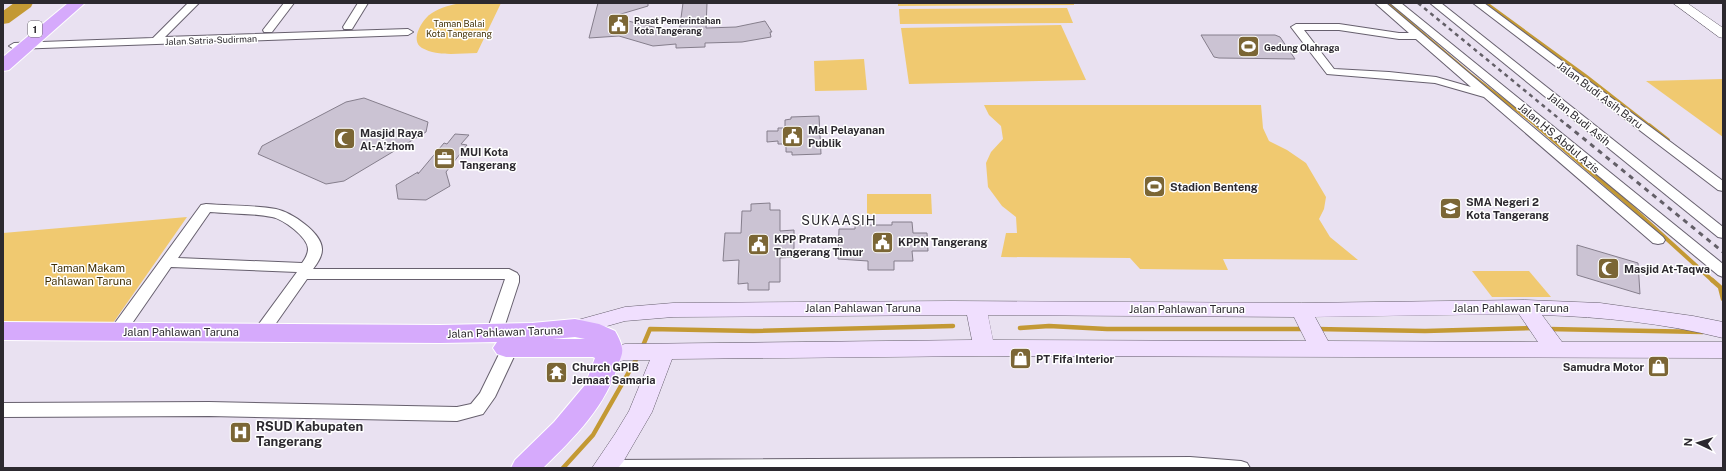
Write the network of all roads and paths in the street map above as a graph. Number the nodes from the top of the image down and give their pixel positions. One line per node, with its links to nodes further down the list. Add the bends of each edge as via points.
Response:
1 (67, 3): 18 (highway, 1)
2 (77, 3): 18 (highway, 1)
3 (194, 3): 14 (street)
4 (289, 3): 13 (street)
5 (363, 3): 11 (street)
6 (1380, 3): 16 (street)
7 (1395, 3): 22 (street, Jalan HS Abdul Azis)
8 (1435, 3): 26 (street, Jalan Budi Asih)
9 (1478, 3): 24 (street, Jalan Budi Asih Baru)
10 (1679, 3): 12 (street)
11 (348, 27): 13 (street, Jalan Satria-Sudirman); 17 (street, Jalan Satria-Sudirman, via 411,28)
12 (1717, 27): 15 (street)
13 (268, 30): 14 (street, Jalan Satria-Sudirman)
14 (163, 34): 17 (street); 18 (street, Jalan Satria-Sudirman)
15 (1723, 34)
16 (1418, 36): 20 (street); 20 (street, via 1400,36 1339,27 1296,27 1331,72 1436,80)
17 (155, 42): 18 (street, Jalan Satria-Sudirman)
18 (20, 45): 19 (highway, 1)
19 (3, 66)
20 (1490, 96): 21 (street)
21 (1508, 111): 22 (street); 23 (street)
22 (1527, 112): 25 (street, Jalan HS Abdul Azis)
23 (1588, 180): 25 (street); 27 (street)
24 (1720, 183)
25 (1623, 192): 30 (street, Jalan HS Abdul Azis)
26 (1723, 234)
27 (1658, 240)
28 (167, 262): 29 (street); 29 (street, via 206,208 275,213 293,221 314,246 314,256); 37 (street)
29 (305, 271): 38 (street); 39 (street, via 509,274 512,276 512,282)
30 (1723, 272)
31 (976, 308): 33 (main road, Jalan Pahlawan Taruna); 34 (main road, Jalan Pahlawan Taruna, via 673,310 625,314); 43 (main road)
32 (1527, 311): 33 (main road, Jalan Pahlawan Taruna); 35 (main road, Jalan Pahlawan Taruna, via 1600,310 1693,323); 42 (main road)
33 (1304, 314): 41 (main road)
34 (575, 328): 39 (highway, Jalan Pahlawan Taruna, via 532,332); 46 (highway, via 606,337 610,349)
35 (1723, 330)
36 (3, 331): 37 (highway, Jalan Pahlawan Taruna)
37 (118, 331): 38 (highway, Jalan Pahlawan Taruna)
38 (261, 332): 39 (highway, Jalan Pahlawan Taruna)
39 (502, 341): 40 (highway, Jalan Pahlawan Taruna); 46 (highway, Jalan Pahlawan Taruna, via 592,348); 47 (street, via 487,397 477,409 456,414 209,409)
40 (3, 344)
41 (1320, 346): 42 (main road); 43 (main road)
42 (1553, 346): 44 (main road)
43 (984, 348): 45 (main road)
44 (1723, 350)
45 (659, 351): 46 (main road); 50 (main road, via 645,404 630,432)
46 (617, 354): 52 (highway, via 581,410)
47 (3, 410)
48 (1066, 466): 49 (street); 51 (street)
49 (1191, 466): 54 (street)
50 (605, 467): 53 (street)
51 (875, 467): 53 (street)
52 (525, 468)
53 (642, 468)
54 (1241, 468)

